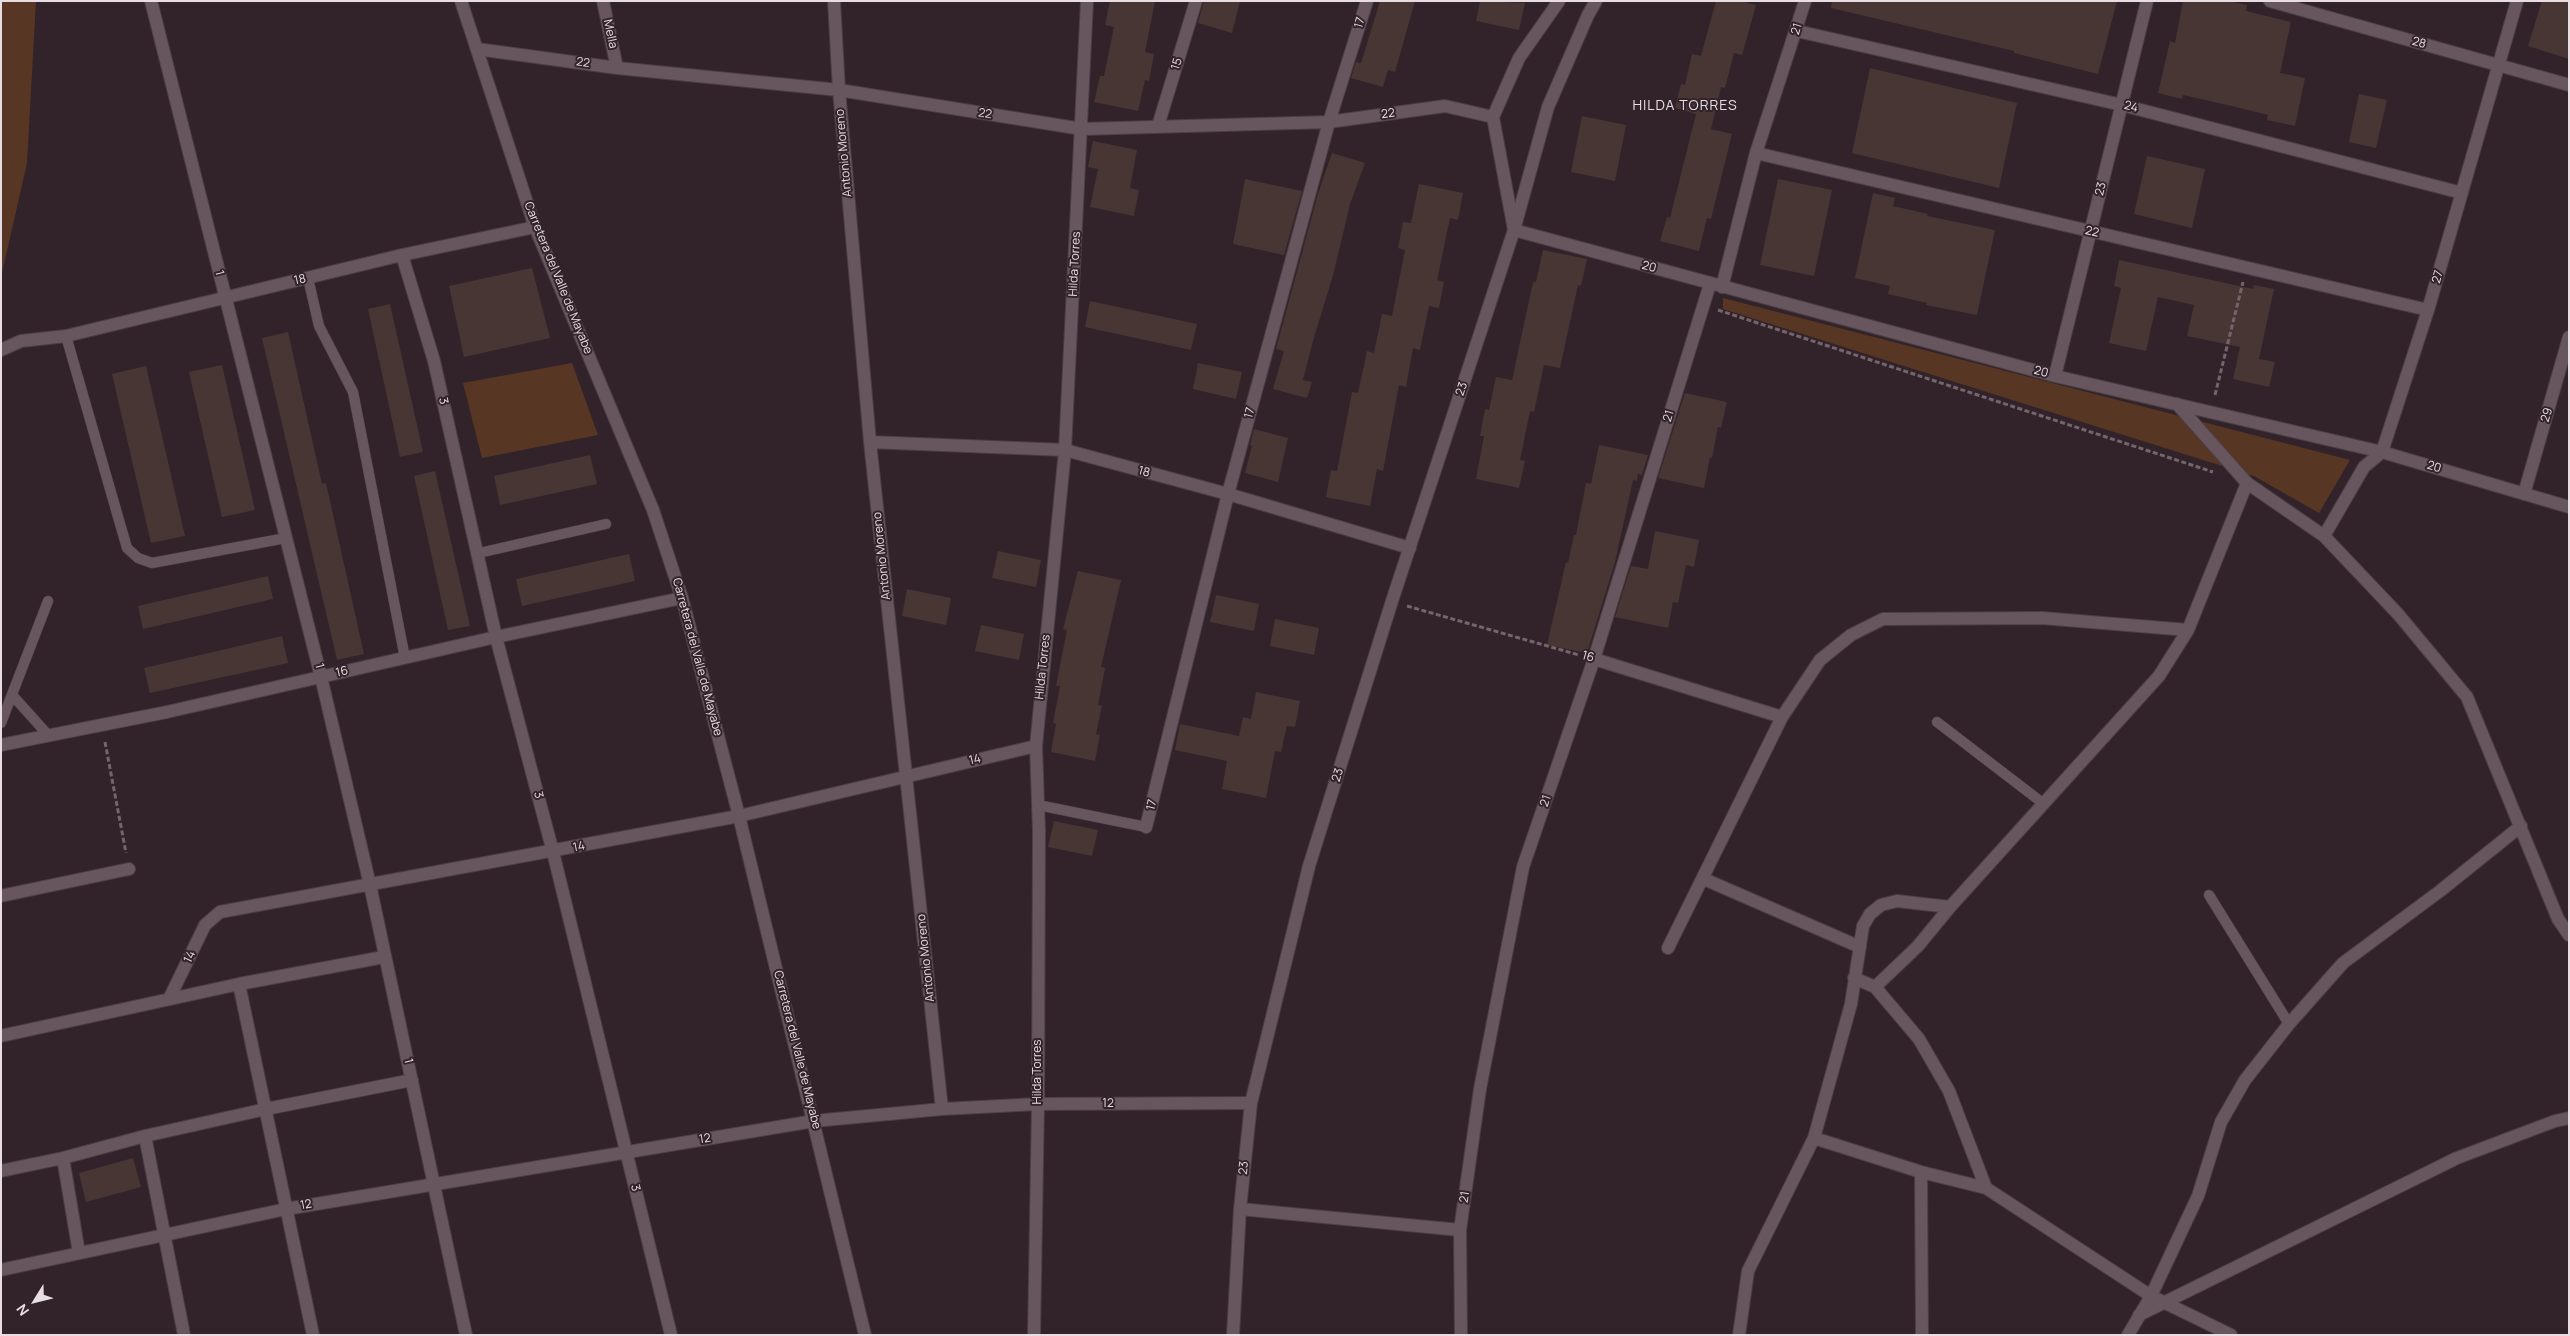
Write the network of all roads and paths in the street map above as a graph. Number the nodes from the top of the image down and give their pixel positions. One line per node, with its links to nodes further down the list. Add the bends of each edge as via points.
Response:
1 (151, 1): 35 (street, 1)
2 (461, 1): 15 (street, Carretera del Valle de Mayabe)
3 (603, 1): 17 (street, Mella)
4 (834, 1): 19 (street, Antonio Moreno)
5 (1087, 1): 24 (street, Hilda Torres)
6 (1196, 1): 23 (street, 15)
7 (1367, 1): 22 (street, 17)
8 (1559, 1): 21 (street, via 1519,58)
9 (1596, 1): 28 (street, 23, via 1548,107)
10 (1805, 1): 14 (street, 21)
11 (2147, 1): 20 (street, 23)
12 (2270, 1): 16 (street, 28)
13 (2517, 1): 16 (street, 27)
14 (1797, 31): 20 (street, 24); 25 (street, 21)
15 (477, 49): 17 (street, 22); 27 (street, Carretera del Valle de Mayabe)
16 (2500, 65): 18 (street, 28); 26 (street, 27)
17 (618, 68): 19 (street, 22)
18 (2569, 85)
19 (839, 90): 24 (street, 22); 44 (street, Antonio Moreno)
20 (2122, 105): 26 (street, 24); 29 (street, 23)
21 (1493, 117): 22 (street, 22, via 1445,106); 28 (street, 23)
22 (1329, 122): 23 (street, 22); 49 (street, 17)
23 (1158, 126): 24 (street, 22)
24 (1082, 129): 45 (street, Hilda Torres)
25 (1756, 153): 29 (street, 22); 34 (street, 21)
26 (2462, 193): 37 (street, 27)
27 (535, 227): 30 (street, 18); 57 (street, Carretera del Valle de Mayabe, via 653,510)
28 (1514, 230): 33 (street, 20); 55 (street, 23)
29 (2091, 232): 31 (street, 22); 41 (street, 23)
30 (402, 255): 32 (street, 18); 56 (street, 3, via 434,361)
31 (2247, 268): 37 (street, 22); 43 (path)
32 (308, 278): 35 (street, 18); 62 (lane, via 319,326 352,392)
33 (1710, 284): 34 (street, 20); 36 (street, 21)
34 (1722, 287): 41 (street, 20)
35 (226, 297): 38 (street, 18); 54 (street, 1)
36 (1703, 305): 47 (path); 63 (street, 21)
37 (2428, 310): 46 (street, 27)
38 (66, 336): 40 (street, 18, via 21,341); 54 (lane, via 127,548 138,558 152,563)
39 (2569, 337): 50 (street, 29)
40 (1, 350)
41 (2055, 376): 42 (street, 20)
42 (2177, 404): 43 (street, 20); 48 (street)
43 (2210, 413): 46 (street, 20)
44 (870, 442): 45 (street, 18); 73 (street, Antonio Moreno)
45 (1065, 450): 49 (street, 18); 72 (street, Hilda Torres)
46 (2382, 452): 50 (street, 20); 53 (street, via 2364,467)
47 (2219, 474)
48 (2247, 484): 53 (street); 60 (street)
49 (1228, 494): 55 (street, 18); 78 (street, 17)
50 (2524, 494): 51 (street, 20)
51 (2569, 506)
52 (606, 524): 56 (lane)
53 (2324, 536): 77 (street, via 2398,614 2467,697)
54 (286, 538): 64 (street, 1)
55 (1410, 548): 59 (street, 23)
56 (479, 553): 61 (street, 3)
57 (682, 598): 61 (street, 16); 76 (street, Carretera del Valle de Mayabe)
58 (48, 601): 65 (lane)
59 (1392, 601): 63 (path, 16); 97 (street, 23, via 1309,866)
60 (2188, 630): 66 (street, via 2042,618 1883,619 1851,636 1820,660); 74 (street, via 2159,676)
61 (496, 637): 62 (street, 16); 79 (street, 3)
62 (405, 658): 64 (street, 16)
63 (1594, 659): 66 (street, 16); 113 (street, 21, via 1523,868 1480,1089)
64 (321, 677): 69 (street, 16); 82 (street, 1)
65 (13, 696): 68 (lane); 70 (lane)
66 (1782, 717): 81 (street)
67 (1937, 722): 74 (lane)
68 (1, 723)
69 (101, 725): 70 (street, 16); 80 (path)
70 (49, 736): 71 (street, 16)
71 (1, 745)
72 (1036, 746): 73 (street, 14); 75 (street, Hilda Torres)
73 (905, 776): 76 (street, 14); 100 (street, Antonio Moreno)
74 (2044, 804): 85 (street)
75 (1038, 806): 78 (lane); 98 (street, Hilda Torres)
76 (739, 816): 79 (street, 14); 102 (street, Carretera del Valle de Mayabe)
77 (2521, 826): 86 (street, via 2558,919); 94 (street, via 2342,963)
78 (1146, 827)
79 (553, 852): 82 (street, 14); 105 (street, 3)
80 (129, 869): 84 (street)
81 (1704, 879): 87 (street); 88 (street)
82 (370, 885): 89 (street, 1); 93 (street, 14, via 220,912 205,925)
83 (2208, 895): 94 (lane)
84 (1, 896)
85 (1950, 907): 87 (street, via 1897,901 1881,905 1863,926); 92 (street, via 1918,946)
86 (2569, 935)
87 (1860, 947): 90 (street)
88 (1668, 948)
89 (384, 957): 91 (street); 96 (street, 1)
90 (1854, 978): 92 (street); 104 (street, via 1851,1004)
91 (239, 984): 93 (street); 99 (street)
92 (1875, 987): 110 (street, via 1919,1039 1949,1091)
93 (169, 999): 95 (street)
94 (2289, 1024): 117 (street, via 2245,1080 2221,1122 2198,1196)
95 (1, 1036)
96 (412, 1080): 99 (street); 109 (street, 1)
97 (1251, 1103): 98 (street, 12); 112 (street, 23)
98 (1038, 1104): 100 (street, 12); 125 (street, Hilda Torres)
99 (266, 1108): 103 (street); 111 (street)
100 (942, 1109): 102 (street, 12)
101 (2569, 1118): 118 (street, via 2457,1158)
102 (814, 1121): 105 (street, 12); 124 (street, Carretera del Valle de Mayabe)
103 (145, 1136): 106 (street); 114 (street)
104 (1814, 1138): 108 (street); 128 (street, via 1748,1271)
105 (626, 1152): 109 (street, 12); 123 (street, 3)
106 (63, 1158): 107 (street); 115 (street)
107 (1, 1171)
108 (1921, 1172): 110 (street); 129 (street)
109 (433, 1183): 111 (street, 12); 122 (street, 1)
110 (1986, 1188): 117 (street)
111 (286, 1209): 114 (street, 12); 121 (street)
112 (1240, 1209): 113 (street); 126 (street, 23)
113 (1460, 1230): 127 (street, 21)
114 (165, 1234): 115 (street, 12); 120 (street)
115 (79, 1253): 116 (street, 12)
116 (1, 1270)
117 (2151, 1296): 118 (street); 119 (street)
118 (2168, 1302): 119 (street); 131 (street)
119 (2140, 1315): 130 (street)
120 (184, 1335)
121 (313, 1335)
122 (466, 1335)
123 (671, 1335)
124 (866, 1335)
125 (1034, 1335)
126 (1233, 1335)
127 (1461, 1335)
128 (1739, 1335)
129 (1922, 1335)
130 (2128, 1335)
131 (2231, 1335)

